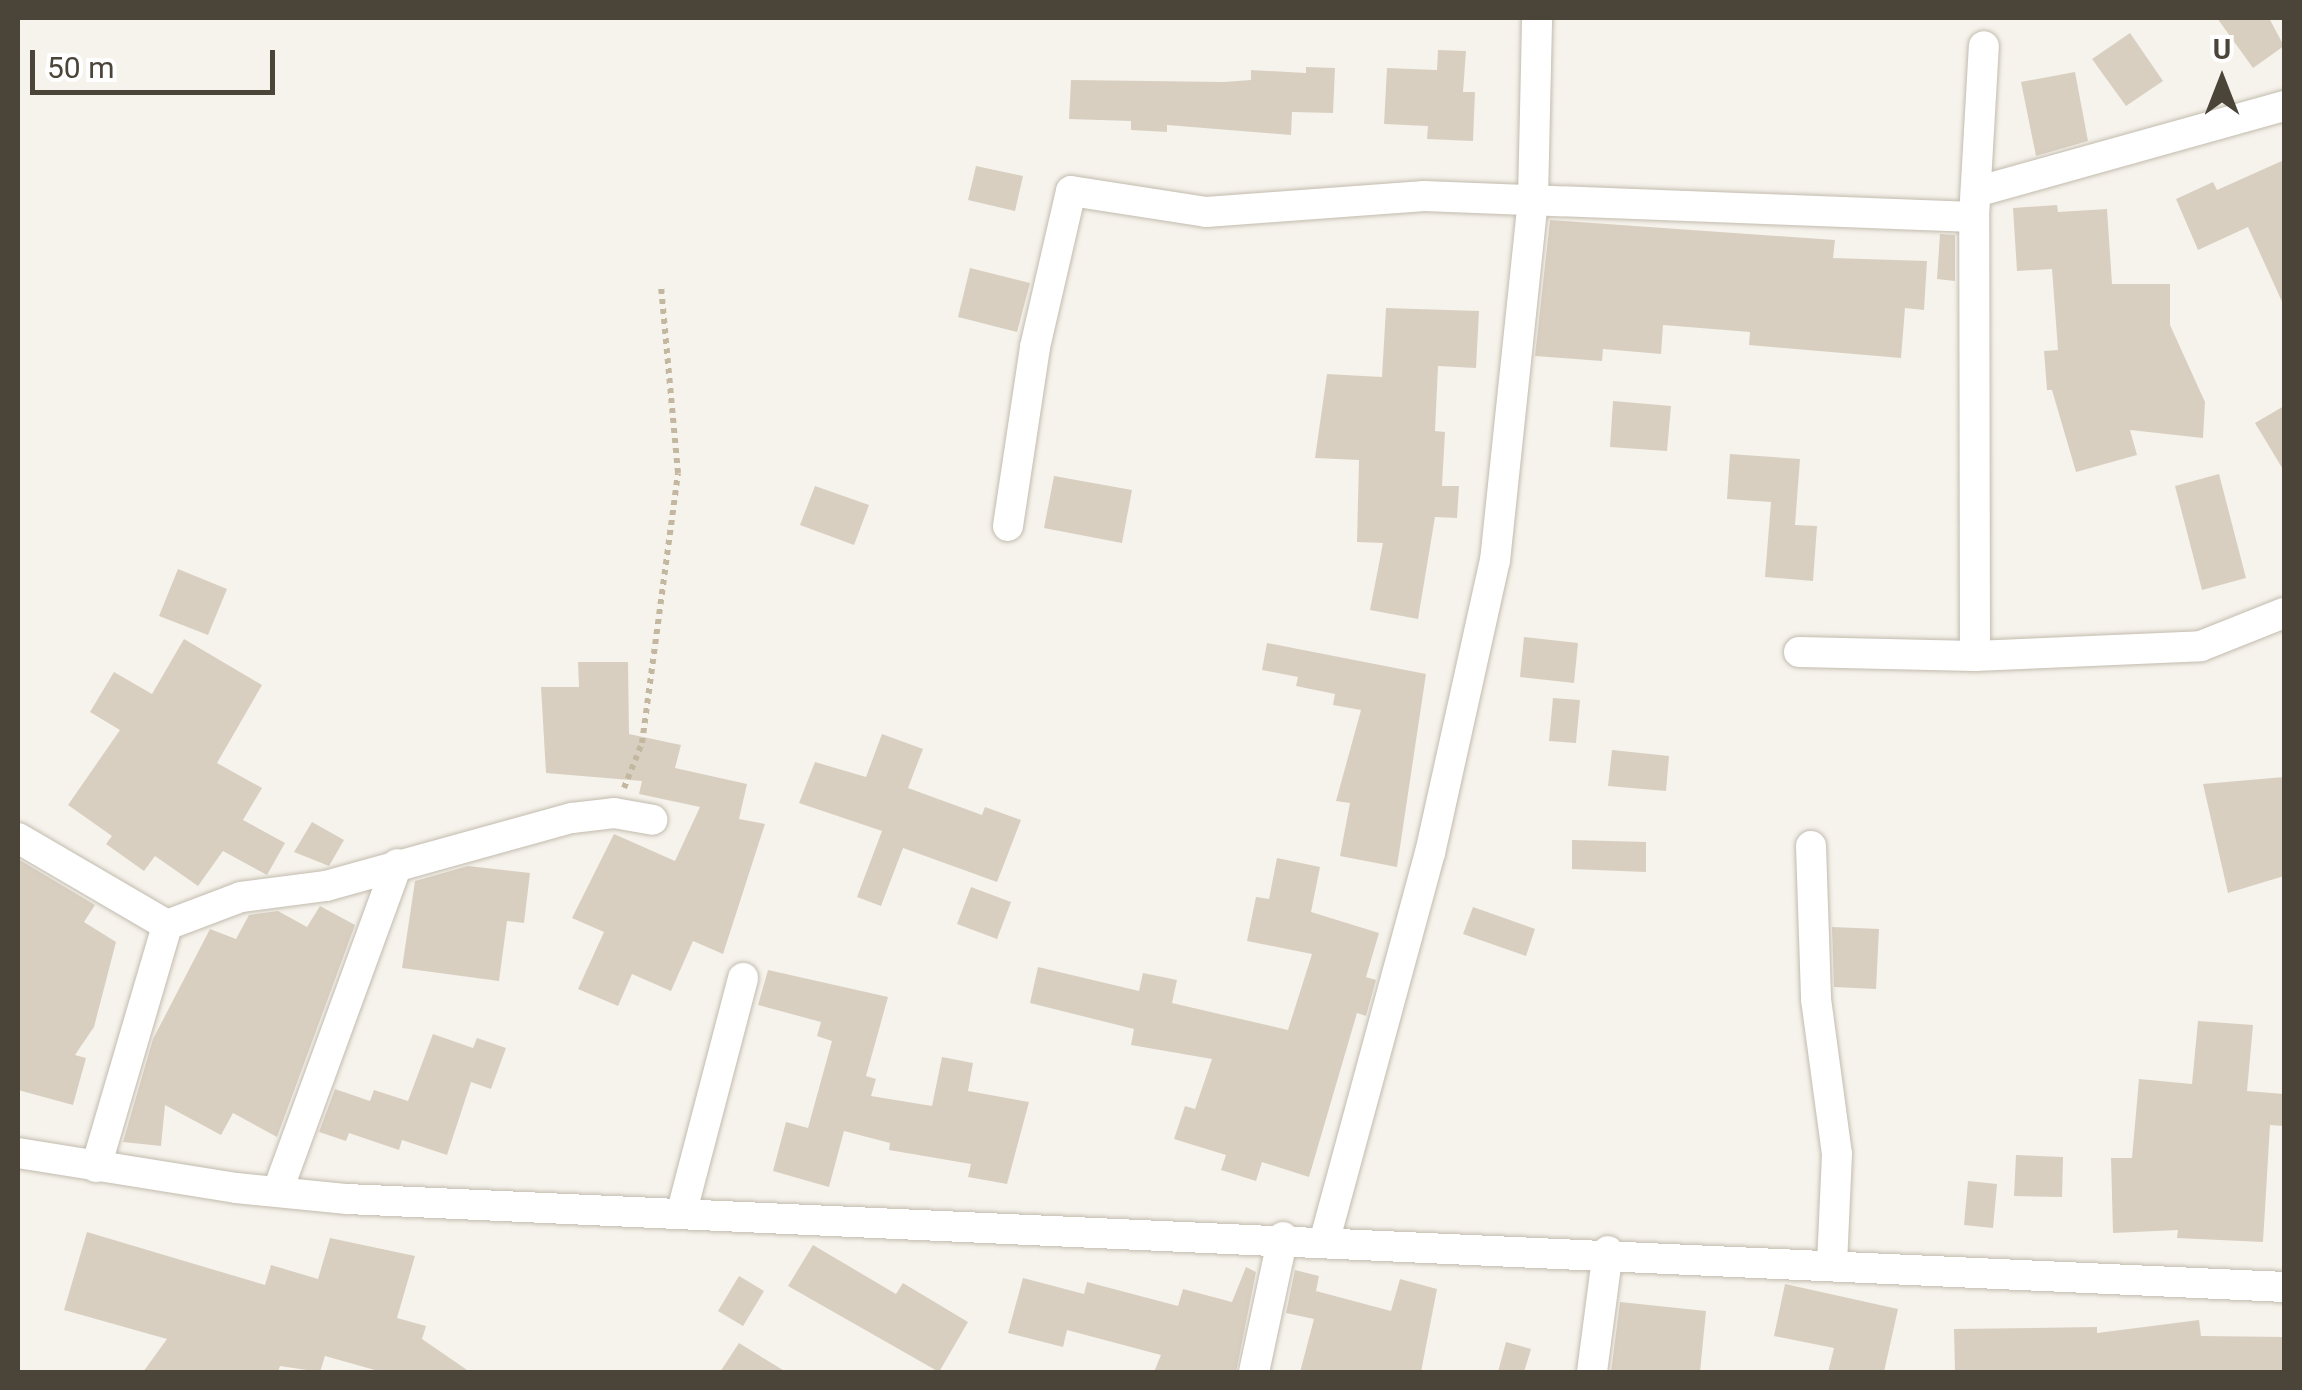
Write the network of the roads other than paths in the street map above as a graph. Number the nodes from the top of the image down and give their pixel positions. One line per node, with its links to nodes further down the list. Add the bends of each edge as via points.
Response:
1 (1537, 18): 4 (street)
2 (1984, 46): 5 (street)
3 (2284, 106): 5 (street)
4 (1533, 199): 5 (street); 6 (street, via 1424,196 1206,212 1071,190 1034,347); 21 (street, via 1494,561 1430,853)
5 (1975, 204): 9 (street)
6 (1008, 526)
7 (2284, 614): 9 (street, via 2201,646)
8 (1799, 652): 9 (street)
9 (1975, 656)
10 (652, 820): 13 (street, via 614,812)
11 (18, 838): 14 (street)
12 (1812, 846): 23 (street, via 1816,999 1837,1154)
13 (396, 864): 14 (street, via 326,886 240,898); 18 (street)
14 (168, 924): 17 (street)
15 (743, 978): 19 (street)
16 (18, 1152): 17 (street)
17 (96, 1167): 18 (street)
18 (278, 1190): 19 (street, via 347,1199)
19 (682, 1211): 20 (street)
20 (1283, 1236): 21 (street); 25 (street)
21 (1324, 1239): 22 (street)
22 (1608, 1251): 23 (street); 26 (street)
23 (1832, 1266): 24 (street)
24 (2284, 1287)
25 (1254, 1372)
26 (1592, 1372)

